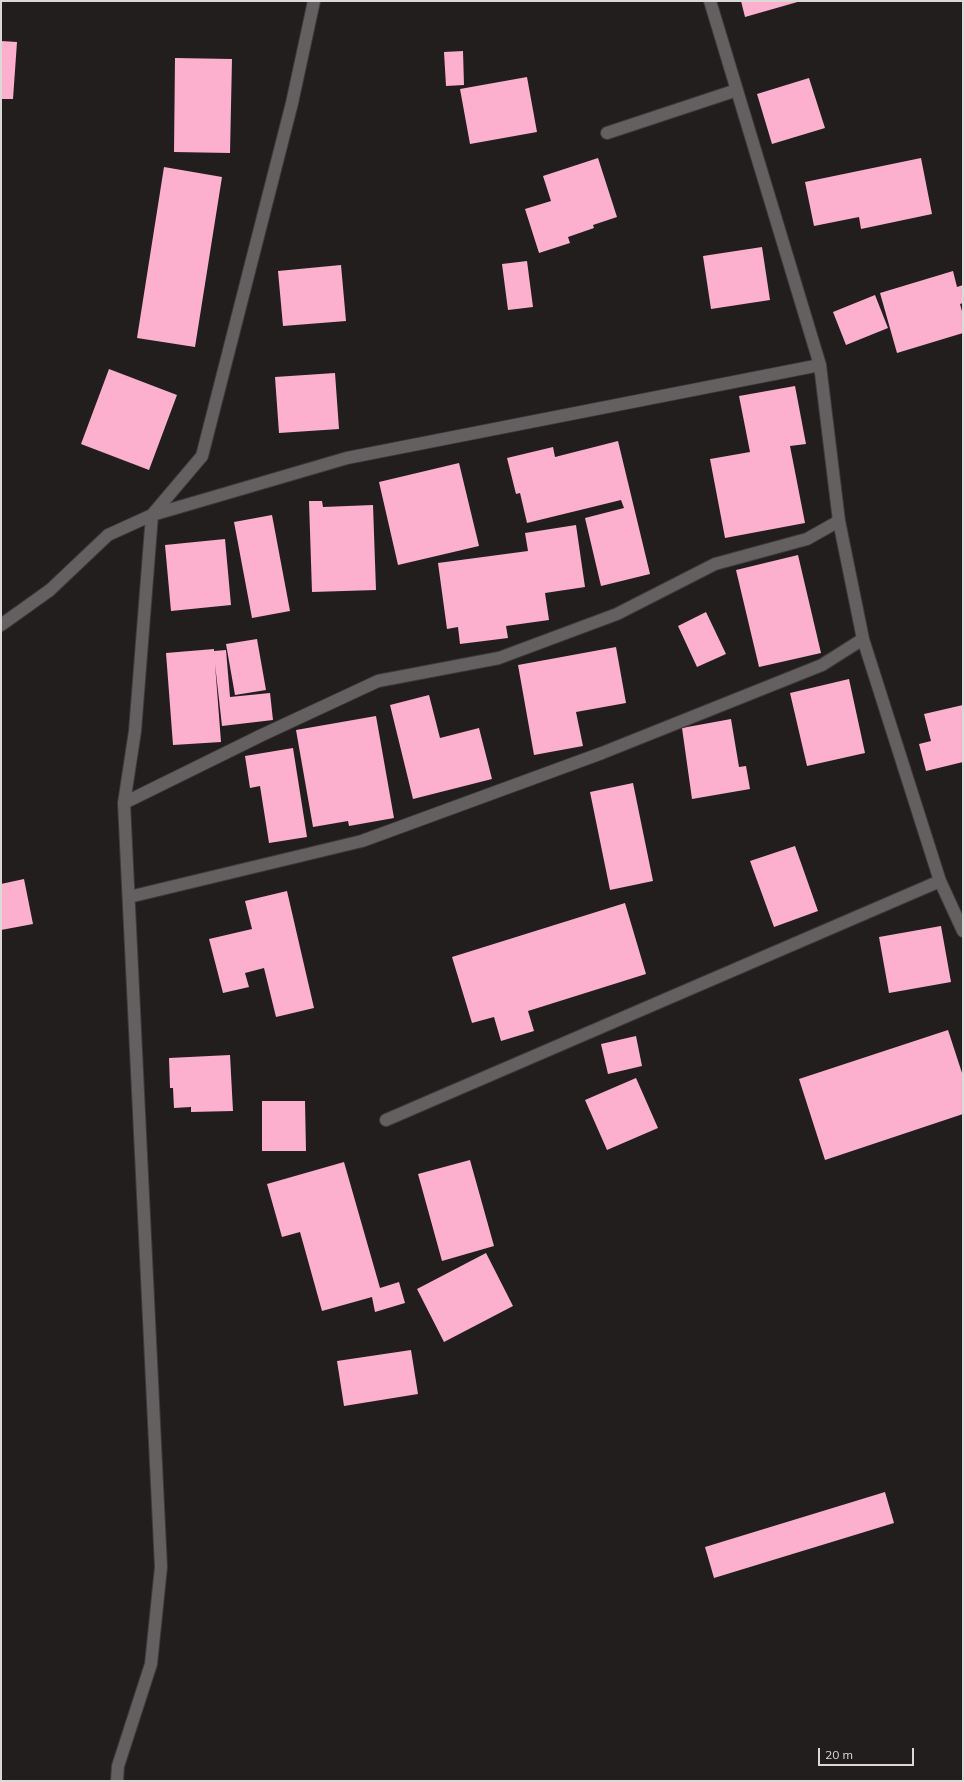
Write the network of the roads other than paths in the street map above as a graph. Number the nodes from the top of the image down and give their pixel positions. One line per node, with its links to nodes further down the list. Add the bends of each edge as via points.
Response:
1 (314, 1): 6 (street, via 292,103 202,456)
2 (710, 1): 3 (street)
3 (737, 90): 4 (street); 5 (street)
4 (607, 133)
5 (820, 364): 6 (street, via 347,458); 7 (street)
6 (152, 515): 8 (street, via 108,535 50,590); 10 (street, via 135,731)
7 (839, 521): 9 (street); 10 (street, via 807,539 716,564 617,614 499,658 378,681)
8 (1, 625)
9 (863, 639): 11 (street); 12 (street, via 814,668 602,753 362,841)
10 (124, 803): 12 (street, via 125,858)
11 (940, 881): 13 (street); 14 (street)
12 (130, 896): 15 (street, via 161,1568 152,1664 118,1766)
13 (963, 931)
14 (386, 1120)
15 (117, 1781)

